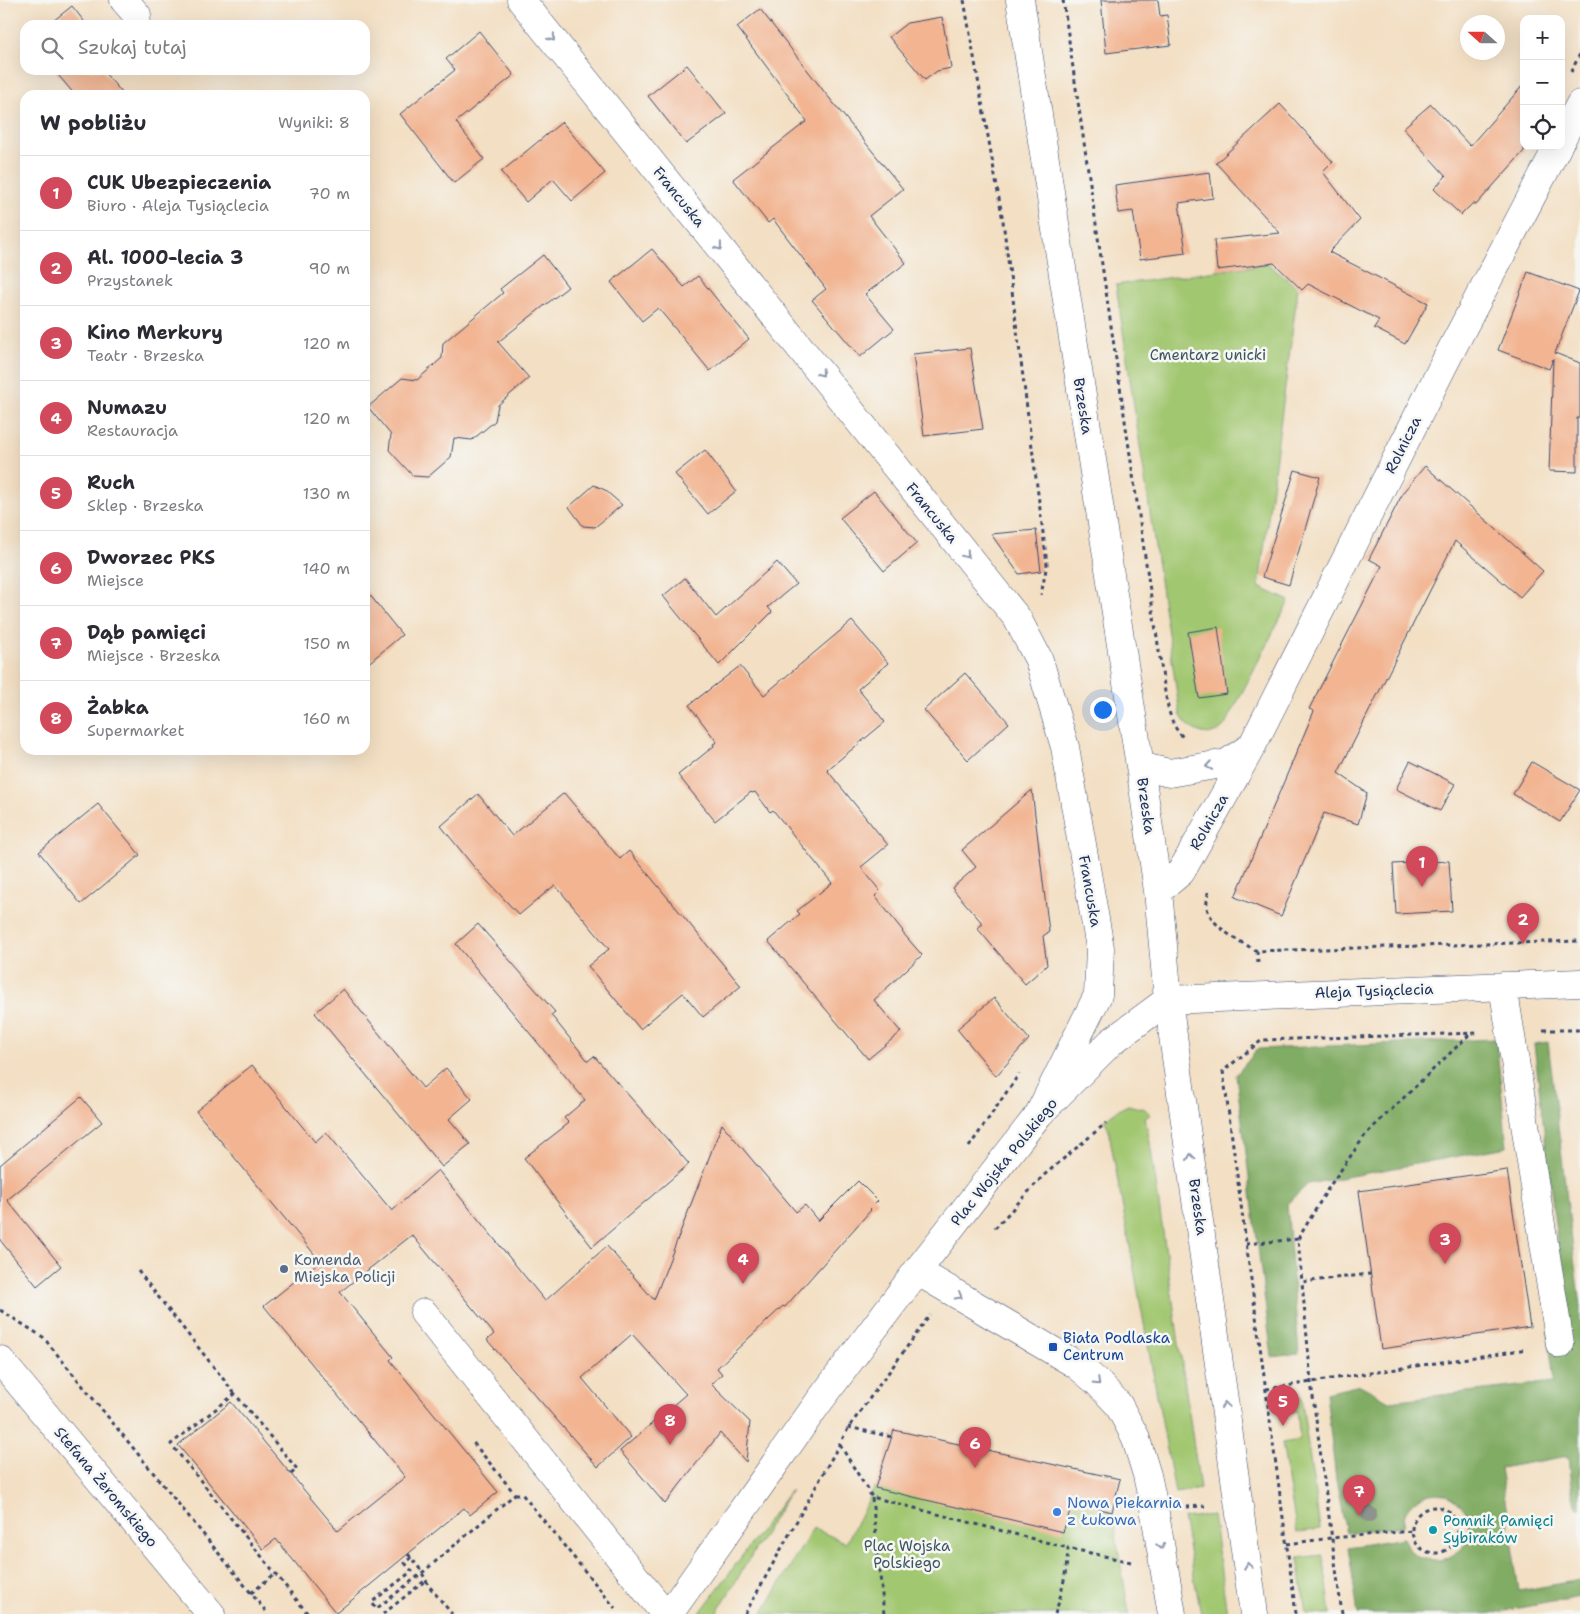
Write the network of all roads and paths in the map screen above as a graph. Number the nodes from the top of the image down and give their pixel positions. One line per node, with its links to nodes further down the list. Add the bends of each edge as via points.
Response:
1 (521, 0): 21 (street, Francuska, one-way to 21, via 1017,618 1039,660 1066,747 1100,948 1098,995)
2 (964, 0): 8 (path, via 1003,221 1047,564)
3 (1020, 0): 11 (street, Brzeska)
4 (1063, 0): 9 (path, via 1165,692 1171,719)
5 (1580, 104): 6 (street)
6 (1565, 132)
7 (1556, 150): 10 (street, Rolnicza, via 1446,360)
8 (1041, 598)
9 (1186, 740)
10 (1252, 746): 11 (street, Rolnicza, one-way to 11, via 1227,763 1169,773); 13 (street, Rolnicza, via 1181,872)
11 (1140, 766): 13 (street, Brzeska)
12 (1208, 890): 14 (path, via 1207,907 1213,920 1257,951)
13 (1158, 891): 17 (street, Brzeska)
14 (1580, 941)
15 (1580, 983): 16 (street, Aleja Tysiąclecia)
16 (1503, 986): 17 (street, Aleja Tysiąclecia); 19 (street)
17 (1168, 1000): 21 (street, Plac Wojska Polskiego, via 1111,1042); 63 (street, Brzeska, one-way to 17)
18 (1580, 1030): 19 (path)
19 (1511, 1032): 20 (path); 30 (street)
20 (1471, 1033): 22 (path, via 1366,1134); 23 (path, via 1262,1040 1223,1071)
21 (1039, 1114): 25 (street, Plac Wojska Polskiego)
22 (1298, 1239): 23 (path); 27 (path)
23 (1246, 1244): 33 (path)
24 (138, 1271): 34 (path)
25 (917, 1271): 58 (street, Plac Wojska Polskiego); 62 (street, one-way to 62, via 1077,1365 1118,1404 1135,1436 1147,1475)
26 (1370, 1274): 27 (path)
27 (1302, 1282): 32 (path)
28 (0, 1310): 51 (path, via 43,1337)
29 (424, 1313): 58 (street)
30 (1560, 1344): 32 (path)
31 (0, 1360): 52 (street, Stefana Żeromskiego)
32 (1311, 1382): 33 (path); 44 (path)
33 (1266, 1389): 45 (path)
34 (235, 1394): 38 (path, via 297,1469); 48 (path, via 171,1444)
35 (892, 1437): 37 (path, via 849,1427)
36 (471, 1440): 39 (path)
37 (840, 1445): 40 (path); 59 (path)
38 (291, 1474)
39 (515, 1494): 49 (path); 57 (path, via 522,1494)
40 (872, 1497): 46 (path); 60 (path)
41 (1202, 1506): 42 (path)
42 (1181, 1507)
43 (1412, 1531): 43 (path, via 1419,1513 1437,1507 1454,1516 1458,1535 1454,1544 1438,1553 1420,1548); 44 (path)
44 (1332, 1538): 45 (path); 65 (path)
45 (1286, 1544): 64 (path)
46 (1068, 1548): 47 (path); 61 (path)
47 (1130, 1562)
48 (276, 1573): 51 (path); 54 (path)
49 (422, 1573): 49 (path, via 409,1556 405,1563 412,1571 372,1602 376,1609); 50 (path)
50 (426, 1580): 55 (path); 56 (path)
51 (251, 1593): 53 (path)
52 (211, 1614)
53 (268, 1614)
54 (308, 1614)
55 (383, 1614)
56 (452, 1614)
57 (619, 1614)
58 (667, 1614)
59 (745, 1614)
60 (884, 1614)
61 (1055, 1614)
62 (1172, 1614)
63 (1254, 1614)
64 (1296, 1614)
65 (1342, 1614)

